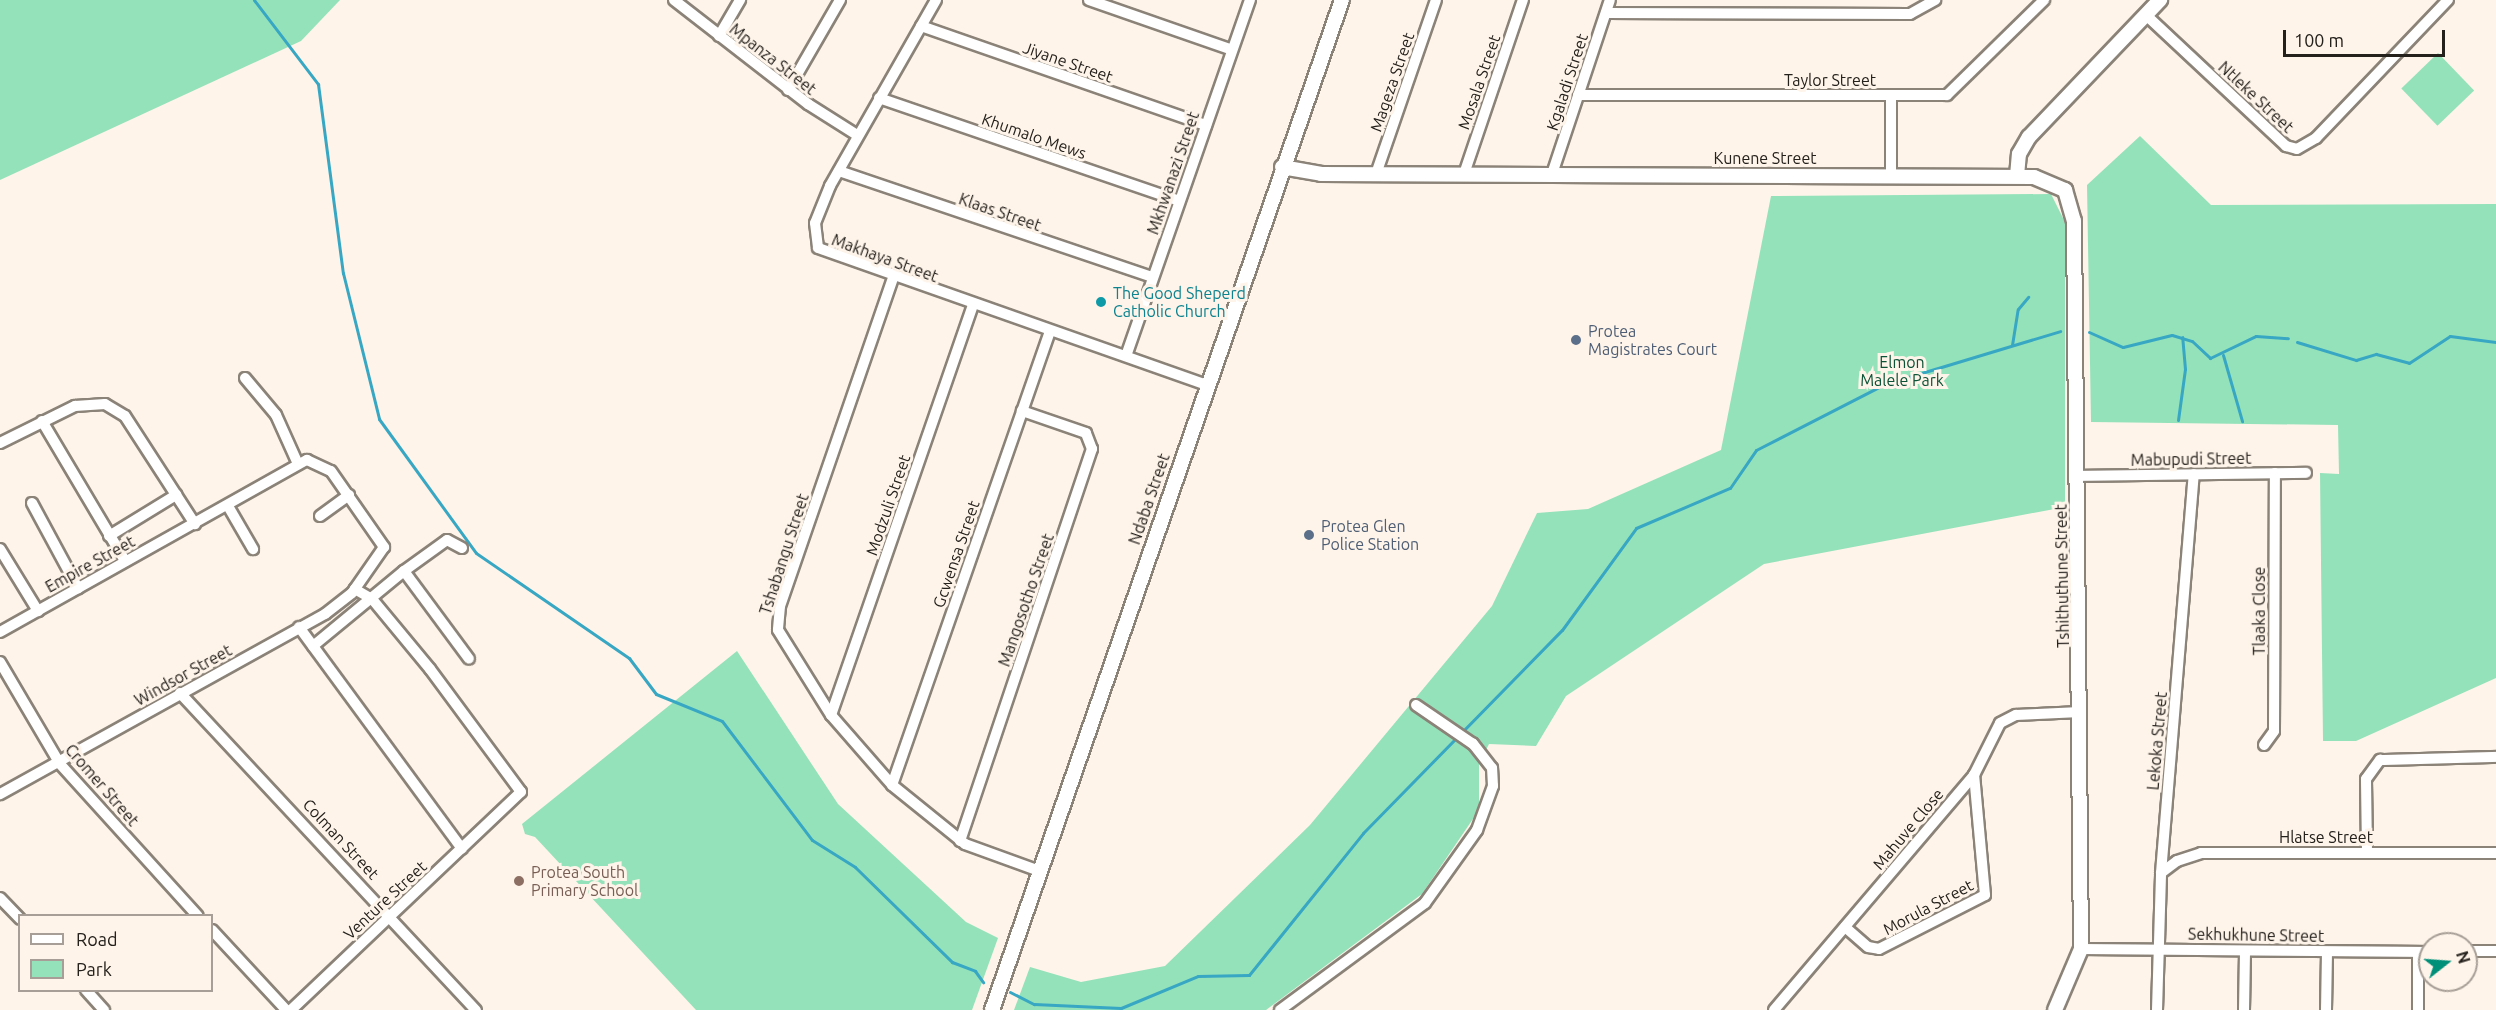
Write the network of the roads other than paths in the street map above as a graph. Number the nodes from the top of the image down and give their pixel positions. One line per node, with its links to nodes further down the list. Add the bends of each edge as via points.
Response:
1 (674, 0): 18 (street, Mpanza Street)
2 (740, 0): 18 (street)
3 (840, 0): 20 (street)
4 (936, 0): 17 (street, Makhaya Street)
5 (1089, 0): 19 (street)
6 (1250, 0): 19 (street, Mkhwanazi Street)
7 (1436, 0): 28 (street, Mageza Street)
8 (1522, 0): 29 (street, Mosala Street)
9 (1610, 0): 15 (street, Kgaladi Street)
10 (1935, 0): 15 (street, via 1910,14)
11 (2044, 0): 22 (street, Taylor Street, via 1953,92)
12 (2160, 0): 16 (street)
13 (2448, 0): 16 (street, Ntleke Street, via 2316,138 2297,149 2286,146)
14 (1339, 1): 26 (street, Ndaba Street)
15 (1606, 13): 21 (street, Kgaladi Street)
16 (2146, 15): 32 (street, via 2029,137 2020,151)
17 (921, 26): 23 (street, Makhaya Street); 24 (street, Jiyane Street)
18 (719, 36): 20 (street, Mpanza Street)
19 (1230, 49): 24 (street, Mkhwanazi Street)
20 (788, 90): 25 (street, Mpanza Street)
21 (1578, 95): 22 (street, Taylor Street); 30 (street, Kgaladi Street)
22 (1891, 95): 31 (street)
23 (879, 98): 25 (street, Makhaya Street); 33 (street, Khumalo Mews)
24 (1206, 125): 33 (street, Mkhwanazi Street)
25 (858, 135): 27 (street, Makhaya Street)
26 (1282, 167): 28 (street, Kunene Street, via 1310,174); 40 (street, Ndaba Street)
27 (839, 171): 34 (street, Klaas Street); 35 (street, Makhaya Street, via 818,214 816,245 828,256)
28 (1376, 174): 29 (street, Kunene Street)
29 (1464, 174): 30 (street, Kunene Street)
30 (1552, 174): 31 (street, Kunene Street)
31 (1891, 175): 32 (street, Kunene Street)
32 (2017, 176): 48 (street, Tshithuthune Street, via 2047,178 2072,202)
33 (1179, 201): 34 (street, Mkhwanazi Street)
34 (1153, 277): 38 (street, Mkhwanazi Street)
35 (893, 278): 36 (street, Makhaya Street); 73 (street, Tshabangu Street, via 777,619 784,643)
36 (973, 305): 37 (street, Makhaya Street); 73 (street, Modzuli Street)
37 (1050, 332): 38 (street, Makhaya Street); 41 (street, Gcwensa Street)
38 (1126, 356): 40 (street, Makhaya Street)
39 (245, 378): 44 (street, via 276,415)
40 (1206, 385): 84 (street, Ndaba Street)
41 (1022, 411): 78 (street, Gcwensa Street); 80 (street, Mangosotho Street, via 1086,433 1092,449)
42 (42, 421): 43 (street); 49 (street, via 83,404 111,407 125,416); 55 (street)
43 (0, 443)
44 (298, 464): 50 (street, via 311,460 324,464); 52 (street, Empire Street)
45 (2275, 473): 46 (street, Mabupudi Street); 47 (street, Mabupudi Street); 74 (street, Tlaaka Close, via 2274,731)
46 (2306, 473)
47 (2194, 474): 48 (street, Mabupudi Street); 85 (street, Lekoka Street)
48 (2077, 476): 72 (street, Tshithuthune Street)
49 (176, 495): 54 (street); 55 (street)
50 (349, 495): 53 (street); 62 (street, Windsor Street, via 384,547)
51 (33, 503): 61 (street)
52 (228, 506): 54 (street, Empire Street); 58 (street)
53 (320, 516)
54 (195, 524): 59 (street, Empire Street)
55 (109, 536): 59 (street)
56 (462, 548): 60 (street, via 447,540)
57 (0, 549): 64 (street)
58 (253, 549)
59 (125, 561): 61 (street, Empire Street)
60 (404, 571): 63 (street); 68 (street)
61 (78, 588): 64 (street, Empire Street)
62 (356, 589): 63 (street); 65 (street, Windsor Street)
63 (372, 599): 67 (street); 81 (street, Venture Street, via 518,784 520,795)
64 (38, 610): 66 (street, Empire Street)
65 (299, 627): 67 (street); 70 (street, Windsor Street)
66 (0, 632)
67 (313, 646): 81 (street)
68 (469, 659)
69 (0, 662): 76 (street, Cromer Street)
70 (180, 693): 76 (street, Windsor Street); 87 (street, Colman Street)
71 (1416, 705): 106 (street, via 1473,744 1492,768 1493,786 1477,831 1425,903)
72 (2080, 712): 77 (street, Mahuve Close, via 2003,720); 93 (street, Tshithuthune Street)
73 (831, 716): 78 (street, Tshabangu Street)
74 (2264, 745)
75 (2496, 757): 82 (street, via 2380,760 2366,779)
76 (60, 764): 79 (street, Windsor Street); 88 (street, Cromer Street)
77 (1974, 775): 90 (street, Mahuve Close); 90 (street, Morula Street, via 1985,895 1878,949 1868,947)
78 (892, 785): 80 (street, Tshabangu Street)
79 (0, 794)
80 (960, 841): 84 (street, Tshabangu Street)
81 (462, 849): 87 (street, Venture Street)
82 (2367, 852): 83 (street, Hlatse Street); 85 (street, Hlatse Street, via 2201,854 2177,861)
83 (2496, 853)
84 (1038, 870): 105 (street, Ndaba Street)
85 (2161, 873): 92 (street, Lekoka Street)
86 (0, 898): 89 (street)
87 (390, 913): 103 (street, Venture Street); 104 (street, Colman Street)
88 (197, 914)
89 (18, 917)
90 (1845, 927): 107 (street, Mahuve Close)
91 (213, 931): 102 (street)
92 (2157, 948): 93 (street, Sekhukhune Street); 94 (street, Sekhukhune Street); 109 (street, Lekoka Street)
93 (2082, 949): 108 (street, Tshithuthune Street)
94 (2245, 951): 97 (street, Sekhukhune Street); 110 (street)
95 (2478, 951): 96 (street)
96 (2496, 951)
97 (2327, 952): 98 (street, Sekhukhune Street); 111 (street)
98 (2418, 952)
99 (88, 992): 101 (street)
100 (2418, 992): 112 (street)
101 (104, 1010)
102 (285, 1010)
103 (291, 1010)
104 (476, 1010)
105 (992, 1010)
106 (1280, 1010)
107 (1774, 1010)
108 (2055, 1010)
109 (2157, 1010)
110 (2244, 1010)
111 (2326, 1010)
112 (2418, 1010)

